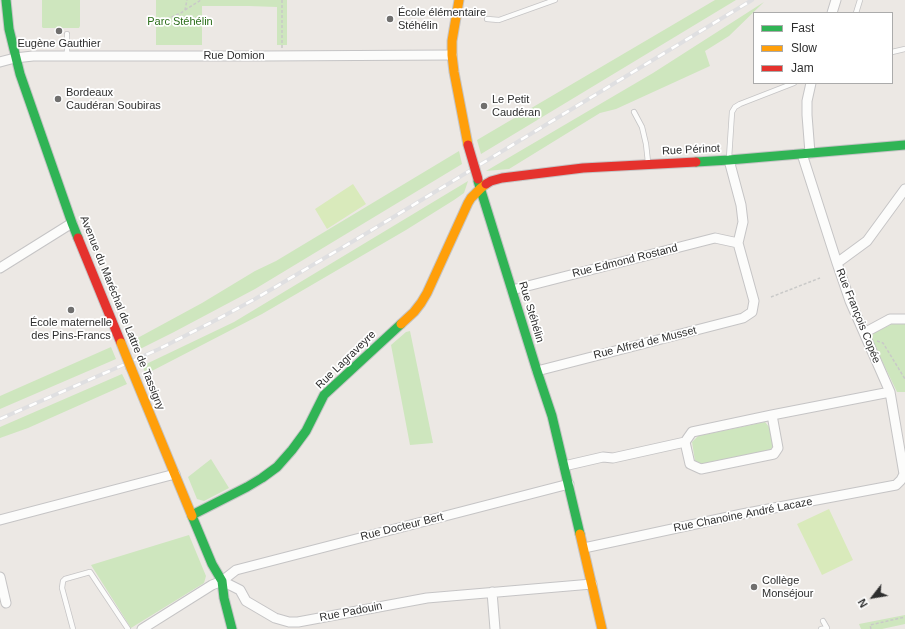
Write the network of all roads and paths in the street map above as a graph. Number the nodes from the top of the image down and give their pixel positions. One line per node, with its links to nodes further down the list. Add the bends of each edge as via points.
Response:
1 (6, 0): 20 (street, Avenue du Maréchal de Lattre de Tassigny)
2 (187, 0): 9 (path)
3 (201, 0): 9 (path)
4 (282, 0): 19 (path)
5 (459, 0): 17 (street, Rue Stéhélin)
6 (555, 0): 12 (lane, via 499,20)
7 (836, 0): 10 (street)
8 (860, 0): 11 (lane)
9 (185, 10): 13 (path)
10 (832, 12)
11 (856, 12)
12 (487, 19)
13 (157, 21)
14 (67, 34): 18 (lane)
15 (905, 49): 16 (lane)
16 (893, 52)
17 (452, 55): 19 (street, Rue Domion); 29 (street, Rue Stéhélin, bridge, via 468,145)
18 (67, 56): 19 (street, Rue Domion); 20 (street, Rue Domion)
19 (282, 56)
20 (15, 58): 21 (street, Rue Domion); 31 (street, Avenue du Maréchal de Lattre de Tassigny)
21 (0, 62)
22 (791, 84): 27 (lane, via 735,107 732,112)
23 (811, 84): 26 (street, Rue François Copée, via 807,101)
24 (634, 112): 28 (lane, via 642,127)
25 (905, 145): 26 (street, Rue Périnot)
26 (806, 154): 27 (street, Rue Périnot); 33 (street, Rue François Copée)
27 (729, 160): 28 (street, Rue Périnot); 32 (street, via 743,222)
28 (648, 164): 29 (street, Rue Périnot, via 583,168 502,178)
29 (479, 184): 36 (street, Rue Stéhélin); 50 (street, Rue Lagraveyre, via 427,293 414,312 324,395 306,431 277,467 247,487)
30 (905, 189): 33 (street, via 867,241)
31 (72, 224): 34 (street); 47 (street, Avenue du Maréchal de Lattre de Tassigny, bridge)
32 (738, 243): 36 (street, Rue Edmond Rostand, via 715,238); 41 (street, Rue Alfred de Musset, via 754,301 752,312 743,318)
33 (837, 263): 39 (street, Rue François Copée)
34 (0, 268)
35 (820, 278): 37 (path)
36 (512, 290): 41 (street, Rue Stéhélin)
37 (771, 297)
38 (905, 319): 39 (street, via 890,319)
39 (864, 333): 43 (street, Rue François Copée)
40 (877, 340): 42 (path, via 883,343)
41 (537, 371): 46 (street, Rue Stéhélin, via 552,416)
42 (905, 379)
43 (890, 392): 44 (street); 48 (street, Rue François Copée, via 904,474)
44 (772, 415): 45 (street, via 692,432); 45 (street, via 778,448 774,454 701,469 690,464)
45 (684, 442): 46 (street)
46 (564, 466): 49 (street, Rue Stéhélin)
47 (175, 474): 50 (street, Avenue du Maréchal de Lattre de Tassigny); 51 (street)
48 (901, 480): 52 (street, Rue Chanoine André Lacaze, via 896,485 742,514)
49 (569, 484): 52 (street, Rue Stéhélin); 54 (street, Rue Docteur Bert, via 236,570)
50 (192, 515): 54 (street, Avenue du Maréchal de Lattre de Tassigny, via 212,564)
51 (0, 520)
52 (584, 548): 55 (street, Rue Stéhélin)
53 (0, 577): 57 (street)
54 (222, 581): 56 (street, Rue Padouin, via 240,590 246,601 275,618 289,622 427,598); 62 (street); 63 (street, Avenue du Maréchal de Lattre de Tassigny)
55 (592, 584): 56 (street, Rue Padouin); 65 (street, Rue Stéhélin)
56 (492, 592): 64 (street)
57 (6, 604)
58 (905, 617): 67 (path, via 870,625)
59 (823, 621): 66 (lane, via 827,628)
60 (73, 629): 61 (lane, via 62,588 63,581 90,572)
61 (128, 629)
62 (142, 629)
63 (232, 629)
64 (495, 629)
65 (602, 629)
66 (821, 629)
67 (871, 629)

